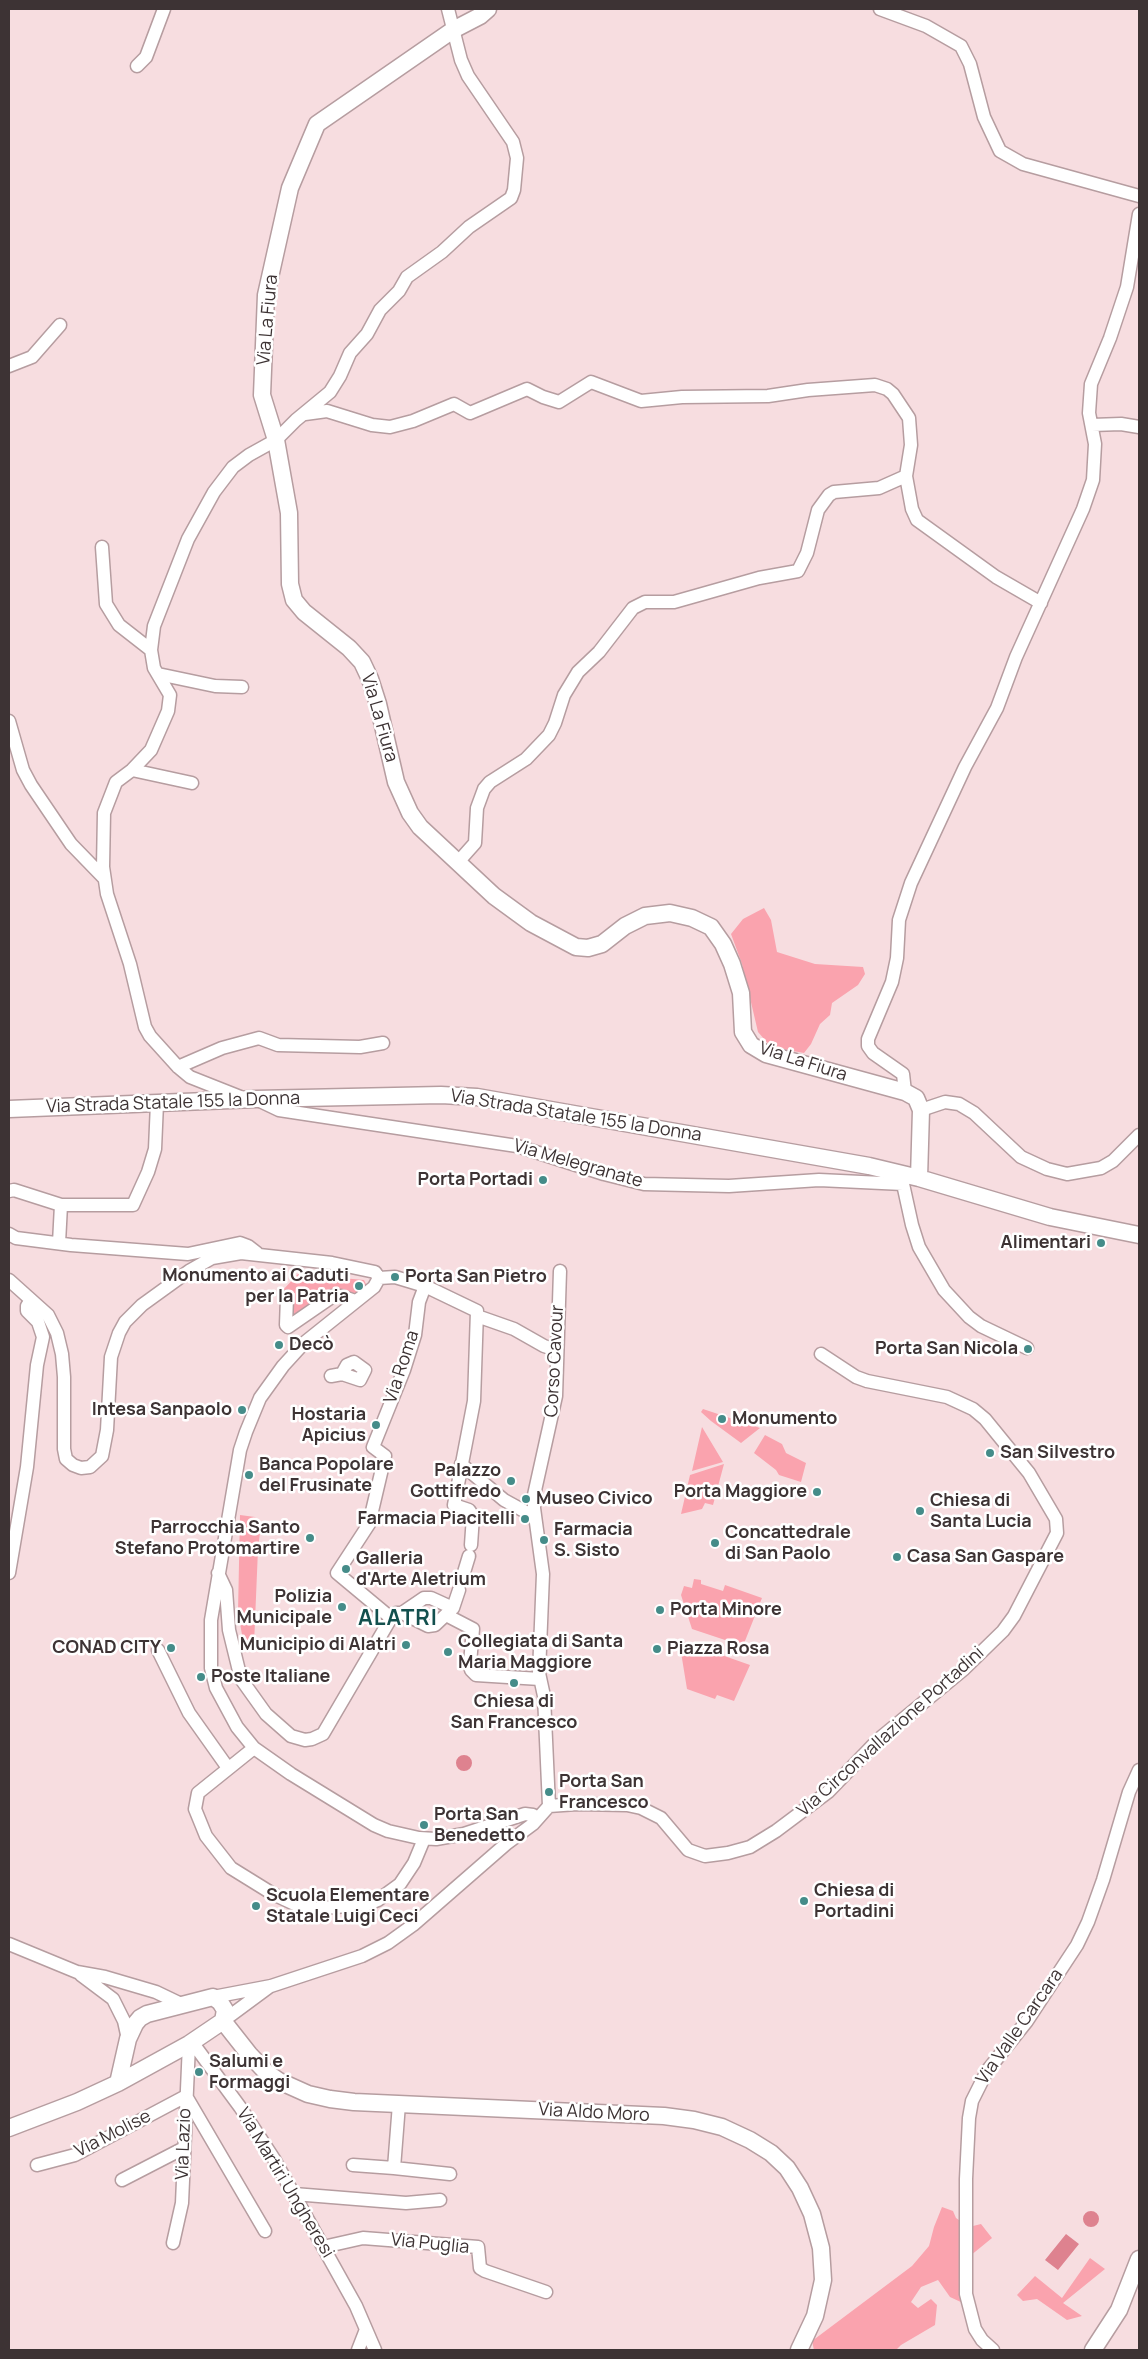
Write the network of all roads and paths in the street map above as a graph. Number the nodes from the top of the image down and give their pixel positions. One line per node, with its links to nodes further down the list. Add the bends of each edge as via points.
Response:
1 (164, 9): 6 (street, via 146,57)
2 (448, 9): 5 (street)
3 (488, 9): 5 (main road, Via La Fiura)
4 (880, 9): 7 (street, via 926,26 962,46 984,117 1000,151 1023,164)
5 (453, 30): 11 (street, via 468,76 513,142 517,158 511,198 407,277 350,353 330,392); 14 (main road, Via La Fiura, via 317,124 290,188 266,296 262,395)
6 (137, 66)
7 (1139, 196)
8 (1139, 214): 12 (street, via 1127,287 1091,384 1089,413)
9 (60, 324): 10 (street, via 32,357)
10 (9, 366)
11 (303, 414): 14 (street); 15 (street, via 328,411 372,425 390,427 454,404 470,413 527,389 559,402 591,382 641,401 768,396 875,385 894,394 908,418 911,445)
12 (1092, 425): 13 (street); 17 (street, via 1095,444 1093,480)
13 (1139, 427)
14 (276, 440): 18 (street, via 233,467 210,499 188,539 168,589 154,626); 24 (main road, Via La Fiura, via 289,513 290,584 294,600 362,662 378,704 396,782 410,813 420,827)
15 (906, 476): 17 (street, via 912,510 923,526 996,577); 24 (street, via 879,488 829,495 818,510 807,553 798,571 759,578 674,602 645,602 633,608 599,652 578,672 564,695 556,723 548,735 526,759 484,789 477,808 475,844)
16 (102, 546): 18 (street, via 106,604 119,626)
17 (1041, 603): 28 (street, via 997,708 964,767 911,883 899,920 892,982 868,1046 903,1074)
18 (151, 650): 19 (street, Via Melegranate)
19 (158, 674): 20 (street, via 215,686); 22 (street, Via Melegranate, via 170,695 168,711 150,750)
20 (242, 687)
21 (9, 721): 25 (street, via 23,770 31,785 71,844)
22 (132, 770): 23 (street); 25 (street, Via Melegranate, via 116,782 104,813)
23 (192, 783)
24 (459, 861): 28 (main road, Via La Fiura, via 494,896 531,924 576,947 602,944 625,926 645,916 670,913 711,927 732,964 741,993 743,1032 751,1045 766,1054)
25 (104, 878): 27 (street, Via Melegranate, via 145,1027)
26 (382, 1044): 27 (street, via 360,1047 278,1045 259,1038 222,1048)
27 (178, 1067): 29 (street, Via Melegranate, via 202,1083)
28 (905, 1092): 32 (main road, via 916,1098)
29 (251, 1099): 30 (main road, Via Strada Statale 155 la Donna); 34 (main road, Via Strada Statale 155 la Donna, via 477,1097 869,1166); 34 (street, Via Melegranate, via 279,1110 516,1146 644,1184 729,1186)
30 (157, 1102): 31 (main road, Via Strada Statale 155 la Donna, via 56,1106); 36 (street, via 155,1148 133,1205)
31 (10, 1104)
32 (921, 1110): 33 (street, via 945,1102 959,1104 974,1112 1021,1157 1034,1165 1067,1174 1101,1168 1114,1161); 34 (main road)
33 (1139, 1134)
34 (909, 1179): 38 (main road, Via Strada Statale 155 la Donna, via 1050,1216); 49 (street, via 912,1225 919,1247 944,1290 981,1326)
35 (9, 1191): 36 (street)
36 (61, 1205): 39 (street)
37 (9, 1234): 39 (street, via 16,1238)
38 (1139, 1235)
39 (59, 1244): 40 (street, via 188,1254 240,1243)
40 (257, 1253): 42 (street, via 371,1270); 46 (street, via 226,1254 200,1264 125,1322 111,1358 105,1445 102,1456 90,1467 73,1465 66,1458 62,1354 54,1324)
41 (560, 1272): 50 (street, Corso Cavour)
42 (378, 1278): 44 (street, via 395,1277); 47 (street, via 374,1287)
43 (9, 1280): 46 (street)
44 (425, 1286): 48 (street, via 466,1304 477,1311); 57 (street, Via Roma, via 404,1370 373,1447 385,1456 369,1524 337,1573)
45 (287, 1297): 47 (street, via 288,1327 333,1296)
46 (31, 1300): 54 (street, via 27,1311 38,1322 43,1337 37,1365 27,1467)
47 (355, 1301): 55 (street, via 304,1343 260,1398 240,1450 218,1573 226,1590)
48 (477, 1316): 50 (street, via 514,1329); 52 (street, via 474,1401)
49 (1027, 1348)
50 (556, 1350): 53 (street, Corso Cavour, via 556,1396)
51 (821, 1354): 63 (street, Via Circonvallazione Portadini, via 866,1381 947,1397 974,1409 1029,1473 1053,1512 1057,1533 1008,1625 964,1669 879,1739 828,1792 750,1847 728,1854 705,1856 688,1850 652,1812 627,1805)
52 (461, 1464): 53 (street, via 504,1500); 56 (street, via 454,1505 469,1510 473,1516 469,1554)
53 (532, 1516): 59 (street, Corso Cavour, via 543,1574)
54 (9, 1573)
55 (220, 1596): 57 (street, via 241,1678 266,1714 291,1736 305,1740 323,1734); 60 (street, via 210,1642 215,1681 228,1712)
56 (450, 1612): 57 (street, via 432,1626); 57 (street, via 427,1597); 59 (street, via 473,1629 470,1663 475,1674)
57 (397, 1616)
58 (158, 1650): 61 (street, via 189,1713)
59 (540, 1679): 63 (street, Corso Cavour, via 544,1696)
60 (254, 1748): 61 (street); 65 (street, via 374,1825)
61 (228, 1768): 65 (street, via 198,1793 195,1808 200,1825 231,1868 299,1906 348,1908 378,1900 408,1874)
62 (1139, 1770): 96 (street, Via Valle Carcara, via 1129,1792 1103,1880 1077,1945 1027,2021 986,2071 972,2101 966,2179 966,2294 975,2329)
63 (549, 1806): 64 (street)
64 (536, 1820): 65 (street, via 533,1814 525,1814 448,1838); 68 (street, via 388,1943 362,1956)
65 (424, 1839)
66 (9, 1944): 67 (street)
67 (77, 1972): 70 (street, via 156,1992); 72 (street, via 113,1999 124,2021)
68 (271, 1986): 69 (street); 71 (street)
69 (213, 1997): 70 (main road); 71 (main road, via 224,2010)
70 (181, 2004): 72 (main road, via 146,2014 135,2024)
71 (223, 2021): 73 (main road); 77 (main road, Via Aldo Moro, via 266,2072 294,2088 330,2099)
72 (128, 2039): 74 (main road, via 136,2054); 75 (main road)
73 (190, 2043): 74 (main road); 76 (street, Via Lazio); 85 (street, Via Martiri Ungheresi, via 240,2107)
74 (151, 2066): 75 (main road)
75 (118, 2083): 78 (main road)
76 (186, 2096): 79 (street, Via Lazio); 80 (street, Via Molise, via 75,2155); 87 (street)
77 (398, 2104): 82 (street); 95 (main road, Via Aldo Moro, via 664,2116 722,2127 750,2140 771,2153 791,2174 812,2214 821,2248 823,2280 815,2316)
78 (9, 2128)
79 (184, 2148): 84 (street); 88 (street, Via Lazio, via 181,2216)
80 (37, 2165)
81 (353, 2165): 82 (street)
82 (394, 2168): 83 (street)
83 (450, 2174)
84 (122, 2180)
85 (294, 2194): 86 (street, via 406,2203); 89 (street, Via Martiri Ungheresi)
86 (440, 2200)
87 (265, 2231)
88 (173, 2243)
89 (323, 2247): 91 (street, Via Puglia, via 363,2238 478,2247 480,2268); 92 (street, Via Martiri Ungheresi, via 356,2306)
90 (1139, 2259): 97 (main road, via 1119,2310)
91 (546, 2292)
92 (366, 2332): 93 (street); 94 (street, Via Martiri Ungheresi)
93 (358, 2350)
94 (376, 2350)
95 (798, 2350)
96 (993, 2350)
97 (1093, 2350)

